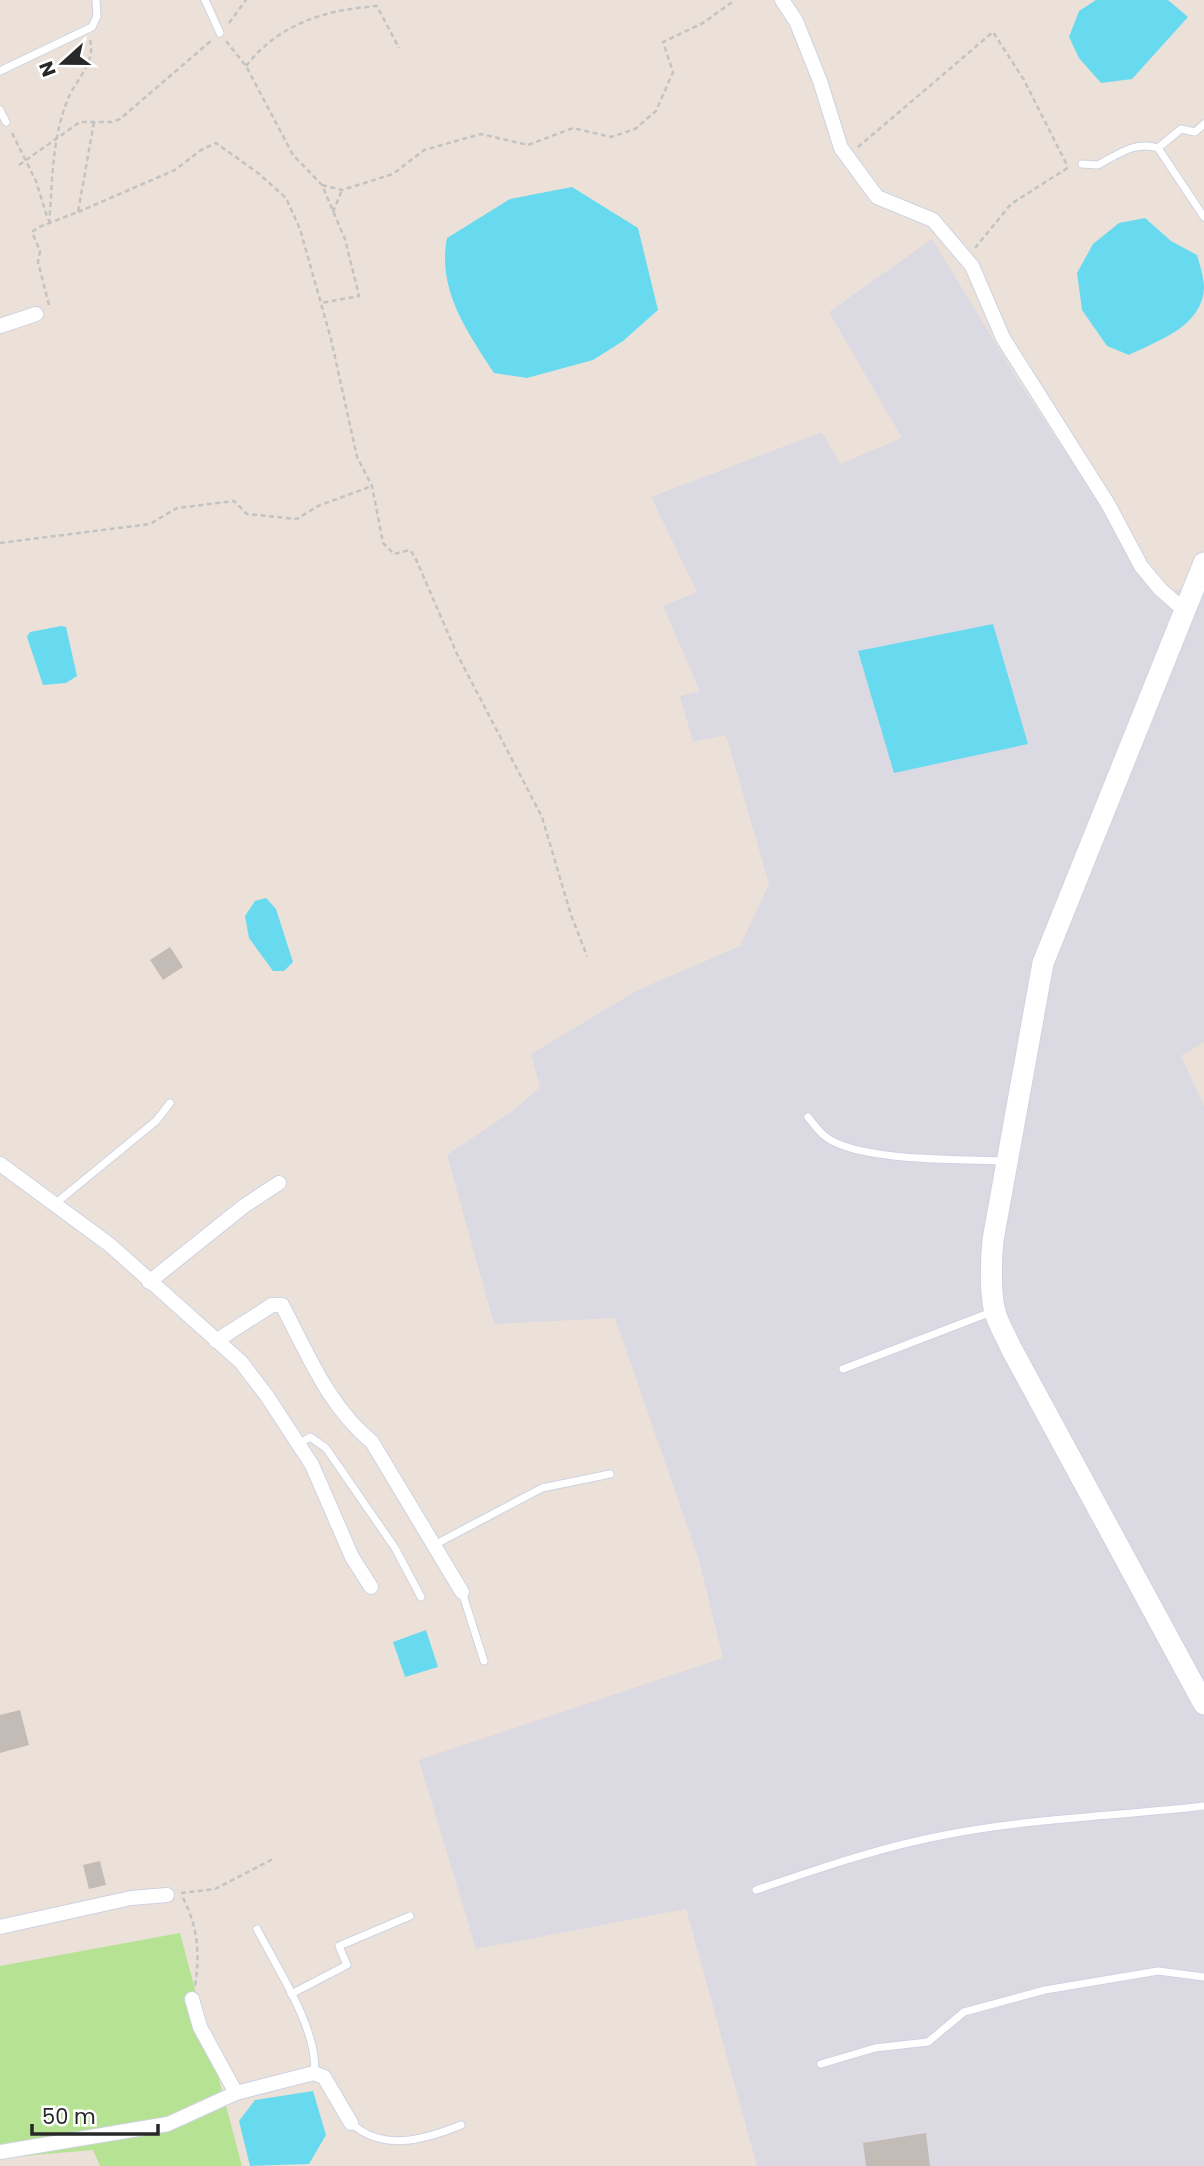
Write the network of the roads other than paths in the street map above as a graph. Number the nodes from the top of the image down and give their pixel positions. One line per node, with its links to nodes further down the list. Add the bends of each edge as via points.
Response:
1 (96, 0): 5 (lane, via 92,27)
2 (205, 0): 4 (lane)
3 (782, 0): 15 (street, via 796,21 820,81 841,148 877,197 933,220 972,267 1003,338 1108,503 1141,566)
4 (220, 33)
5 (0, 71)
6 (0, 110): 7 (lane)
7 (6, 122)
8 (1204, 124): 9 (lane, via 1195,132 1181,129)
9 (1158, 148): 10 (lane, via 1144,144 1098,165); 11 (lane)
10 (1082, 164)
11 (1204, 217)
12 (36, 314): 13 (street)
13 (0, 326)
14 (1204, 563): 15 (street)
15 (1184, 610): 18 (street, via 1043,963)
16 (170, 1103): 21 (lane, via 156,1121)
17 (808, 1116): 18 (lane, via 826,1137 845,1146 900,1156)
18 (1006, 1161): 23 (street, via 990,1276)
19 (0, 1164): 21 (street)
20 (279, 1183): 22 (street)
21 (57, 1203): 22 (street)
22 (149, 1282): 24 (street)
23 (994, 1310): 25 (lane); 33 (street)
24 (216, 1341): 26 (street, via 241,1362); 28 (street, via 272,1305 282,1305 329,1396 372,1443)
25 (843, 1369)
26 (299, 1444): 29 (street); 31 (lane, via 310,1437 326,1448 396,1548)
27 (610, 1474): 28 (lane, via 542,1488)
28 (436, 1544): 30 (street)
29 (371, 1587)
30 (462, 1592): 32 (lane)
31 (421, 1597)
32 (484, 1661)
33 (1204, 1704)
34 (1204, 1806): 35 (lane, via 1105,1813 951,1834 833,1863)
35 (756, 1889)
36 (167, 1895): 38 (street, via 131,1898)
37 (410, 1916): 41 (lane, via 339,1946 347,1965)
38 (0, 1927)
39 (257, 1929): 41 (lane)
40 (1204, 1977): 43 (lane, via 1158,1971 1045,1990 964,2012 928,2042 876,2048)
41 (291, 1994): 44 (lane, via 316,2058)
42 (192, 2000): 45 (street, via 200,2026)
43 (821, 2064)
44 (314, 2073): 45 (street); 46 (street, via 324,2077)
45 (236, 2094): 48 (street, via 168,2124)
46 (351, 2123): 47 (lane, via 364,2135 392,2141 426,2139)
47 (461, 2125)
48 (0, 2152)

